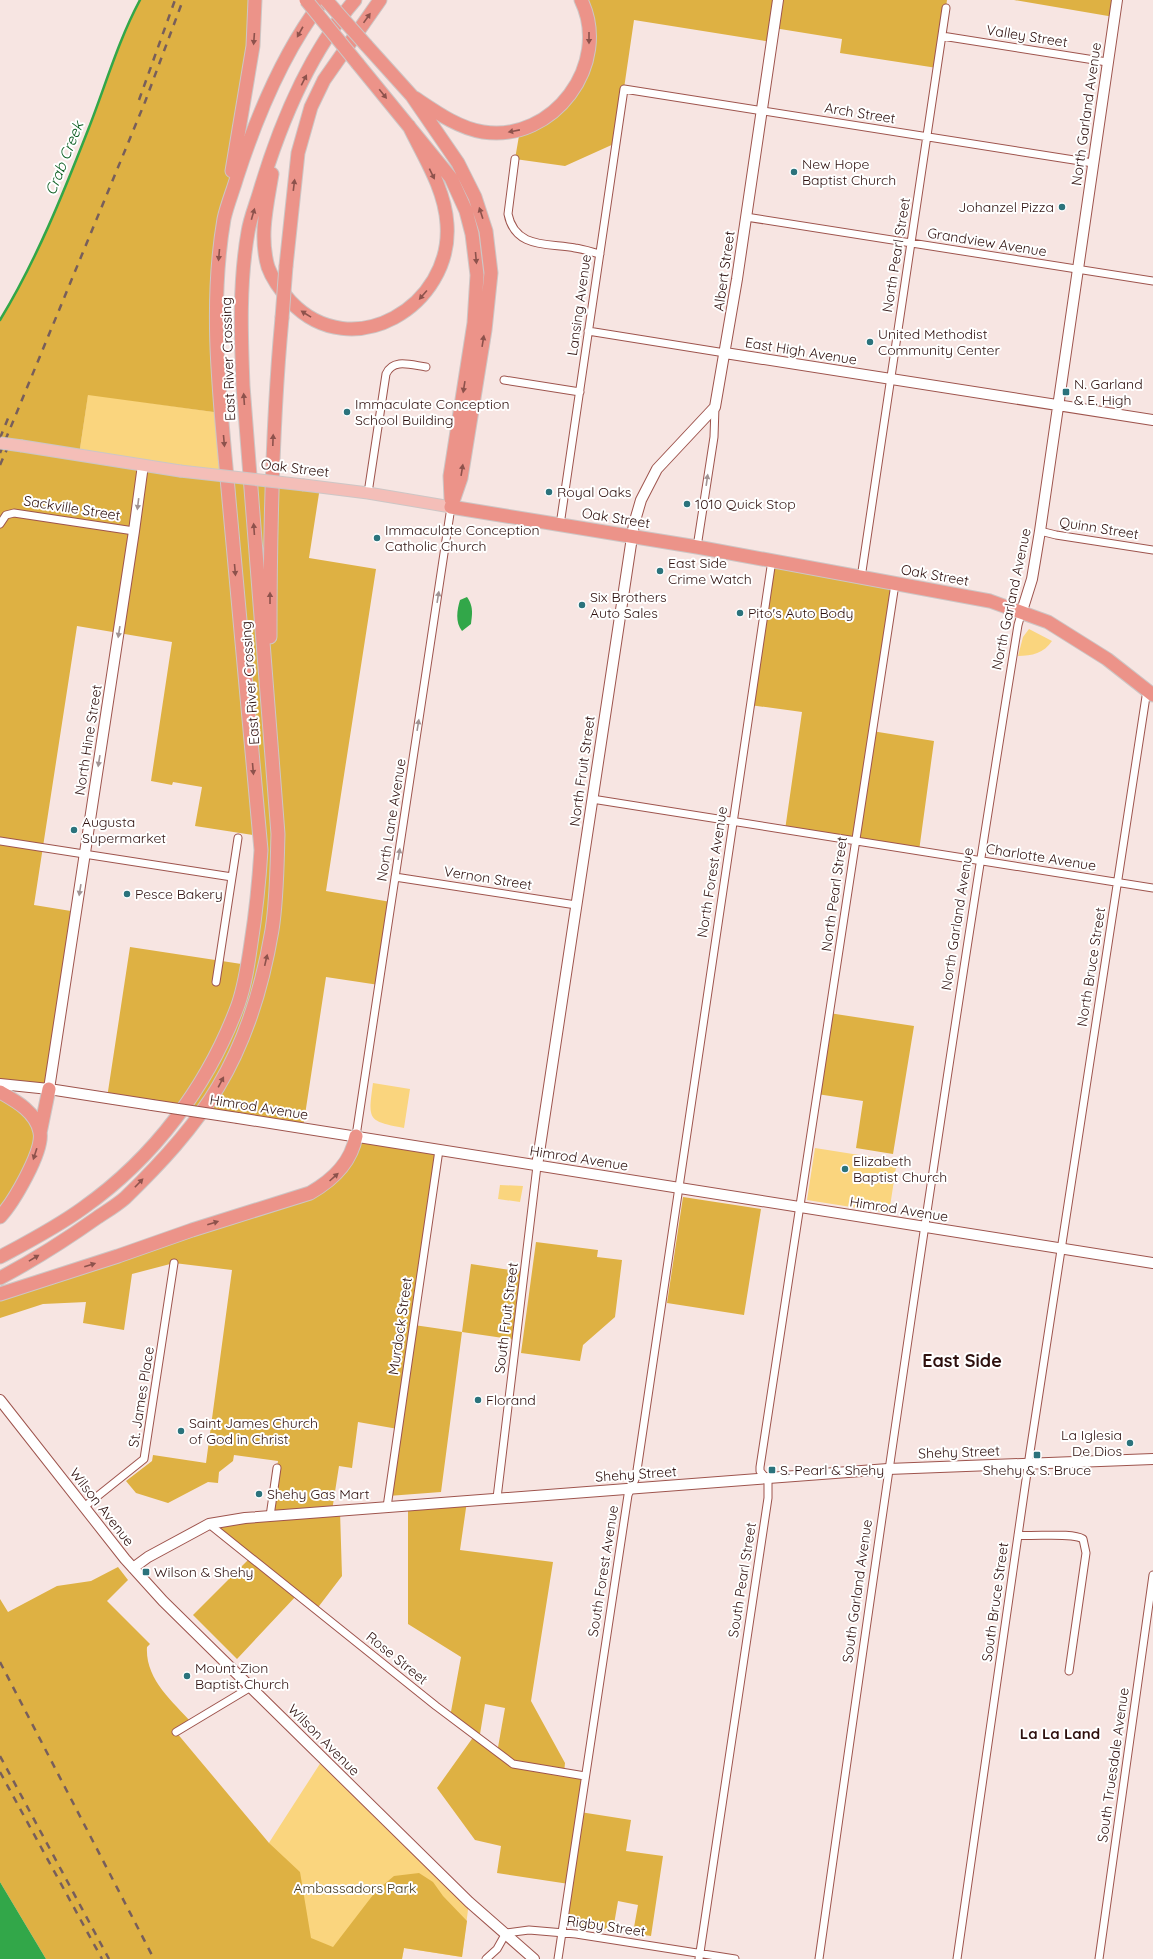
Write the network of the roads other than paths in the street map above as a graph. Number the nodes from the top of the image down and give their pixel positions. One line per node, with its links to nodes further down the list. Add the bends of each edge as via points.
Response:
1 (255, 0): 21 (highway, one-way to 21, via 253,46)
2 (306, 0): 17 (highway, one-way to 17, bridge)
3 (322, 0): 21 (highway, East River Crossing, one-way to 21, via 305,23 270,90 247,146)
4 (326, 0): 14 (highway, bridge)
5 (355, 0): 15 (highway, East River Crossing, one-way to 5, via 311,66)
6 (380, 0): 52 (highway, one-way to 6, bridge, via 274,406 298,153 311,107 324,80)
7 (581, 0): 14 (highway, one-way to 14, via 589,30 586,64 569,97 550,116 512,131 482,132 450,120)
8 (778, 0): 16 (main road, Albert Street)
9 (1117, 0): 12 (main road, North Garland Avenue)
10 (946, 8): 11 (street, North Pearl Street)
11 (942, 36): 12 (street, Valley Street); 18 (street, North Pearl Street)
12 (1108, 62): 20 (main road, North Garland Avenue)
13 (624, 89): 16 (street, Arch Street); 24 (street, Lansing Avenue)
14 (412, 96): 39 (highway, one-way to 14, via 461,478 485,330 491,273 490,258 482,217 467,180)
15 (292, 102): 17 (highway, one-way to 15, via 444,205 447,239 440,268 422,297 403,314 388,322 363,328 329,325 302,311 281,290 268,267 265,251 263,234 272,171); 52 (highway, East River Crossing, one-way to 15, via 243,386 242,289 248,231 265,171)
16 (761, 111): 18 (street, Arch Street); 22 (main road, Albert Street)
17 (409, 126): 39 (highway, one-way to 39, via 451,178 466,211 475,247 476,309 450,476)
18 (927, 137): 20 (street, Arch Street); 23 (street, North Pearl Street)
19 (515, 159): 24 (street, via 508,207 512,228 529,241)
20 (1093, 163): 25 (main road, North Garland Avenue)
21 (224, 216): 78 (highway, East River Crossing, one-way to 78, via 217,285 217,345 261,850 258,900 248,966 238,1004 219,1050 190,1100 154,1146 83,1208)
22 (746, 217): 23 (street, Grandview Avenue); 28 (main road, Albert Street)
23 (911, 243): 25 (street, Grandview Avenue); 30 (street, North Pearl Street)
24 (600, 254): 27 (street, Lansing Avenue)
25 (1078, 270): 26 (street, Grandview Avenue); 33 (main road, North Garland Avenue)
26 (1153, 281)
27 (588, 331): 28 (street, East High Avenue); 32 (street, Lansing Avenue)
28 (725, 353): 30 (main road, East High Avenue); 34 (main road, Albert Street)
29 (426, 367): 38 (street, via 396,364 389,367)
30 (891, 379): 33 (main road, East High Avenue); 48 (street, North Pearl Street)
31 (504, 380): 32 (street)
32 (580, 392): 41 (street, Lansing Avenue)
33 (1059, 405): 35 (main road, East High Avenue); 42 (main road, North Garland Avenue)
34 (715, 407): 44 (main road, North Fruit Street, via 654,475 637,509); 45 (street, Albert Street, one-way to 34, via 714,437)
35 (1153, 420)
36 (0, 443): 37 (main road, Oak Street, bridge)
37 (143, 465): 38 (main road, Oak Street, bridge); 43 (main road, North Hine Street, one-way to 43)
38 (368, 493): 39 (main road, Oak Street)
39 (451, 507): 41 (highway, Oak Street); 61 (street, North Lane Avenue, one-way to 39)
40 (0, 524): 43 (street, Sackville Street, via 6,515 14,513)
41 (560, 525): 44 (highway, Oak Street)
42 (1040, 530): 46 (street, Quinn Street, via 1056,535); 50 (main road, North Garland Avenue, via 1032,579)
43 (134, 531): 58 (main road, North Hine Street, one-way to 58)
44 (632, 536): 45 (highway, Oak Street); 53 (main road, North Fruit Street)
45 (697, 547): 47 (highway, Oak Street)
46 (1153, 550)
47 (772, 560): 48 (highway, Oak Street); 54 (street, North Forest Avenue)
48 (861, 578): 49 (highway, Oak Street)
49 (895, 584): 50 (highway, Oak Street, via 974,598); 56 (street, North Pearl Street)
50 (1022, 611): 51 (highway, Oak Street, via 1054,626 1107,660); 59 (street, North Garland Avenue)
51 (1150, 693): 62 (street, North Bruce Street)
52 (270, 735): 81 (highway, East River Crossing, one-way to 52, via 81,1229 124,1198 189,1129 224,1075 257,996 272,928 278,834)
53 (592, 799): 54 (street, Charlotte Avenue); 64 (main road, North Fruit Street)
54 (733, 822): 56 (street, Charlotte Avenue); 73 (street, North Forest Avenue)
55 (238, 838): 60 (street)
56 (855, 841): 59 (street, Charlotte Avenue); 74 (street, North Pearl Street)
57 (0, 842): 58 (street)
58 (85, 855): 60 (street); 67 (main road, North Hine Street, one-way to 67)
59 (980, 860): 62 (street, Charlotte Avenue); 76 (street, North Garland Avenue)
60 (232, 877): 65 (street)
61 (395, 878): 64 (street, Vernon Street); 70 (street, North Lane Avenue)
62 (1117, 882): 63 (street, Charlotte Avenue); 77 (street, North Bruce Street)
63 (1153, 888)
64 (576, 905): 72 (main road, North Fruit Street)
65 (216, 982)
66 (0, 1084): 67 (main road, Himrod Avenue)
67 (49, 1089): 69 (highway); 70 (main road, Himrod Avenue, bridge)
68 (0, 1092): 69 (highway, via 23,1106 33,1118)
69 (40, 1133): 75 (highway, one-way to 75, via 29,1172 10,1206)
70 (356, 1136): 71 (main road, Himrod Avenue); 82 (highway, one-way to 70, via 310,1193 323,1186 340,1171 349,1158)
71 (440, 1150): 72 (main road, Himrod Avenue); 92 (street, Murdock Street)
72 (537, 1166): 73 (main road, Himrod Avenue); 90 (street, South Fruit Street)
73 (678, 1189): 74 (main road, Himrod Avenue); 89 (street, South Forest Avenue, via 635,1480)
74 (800, 1208): 76 (main road, Himrod Avenue); 88 (street, South Pearl Street, via 760,1467)
75 (0, 1217)
76 (925, 1227): 77 (main road, Himrod Avenue); 87 (street, South Garland Avenue)
77 (1061, 1248): 80 (main road, Himrod Avenue); 85 (street, South Bruce Street)
78 (0, 1257)
79 (174, 1263): 91 (street, St. James Place, via 144,1459)
80 (1153, 1263)
81 (0, 1278)
82 (0, 1294)
83 (0, 1400): 91 (main road, Wilson Avenue)
84 (1153, 1459): 85 (main road, Shehy Street)
85 (1028, 1464): 87 (main road, Shehy Street); 95 (street, South Bruce Street)
86 (277, 1468): 93 (street)
87 (888, 1469): 88 (main road, Shehy Street); 109 (street, South Garland Avenue)
88 (766, 1478): 89 (main road, Shehy Street); 104 (street, South Pearl Street, via 769,1485 768,1498)
89 (631, 1488): 90 (main road, Shehy Street); 101 (street, South Forest Avenue)
90 (497, 1498): 92 (main road, Shehy Street)
91 (84, 1507): 96 (main road, Wilson Avenue)
92 (387, 1507): 93 (main road, Shehy Street)
93 (270, 1516): 94 (main road, Shehy Street)
94 (209, 1524): 96 (main road, Shehy Street, via 160,1550); 101 (street, Rose Street, via 436,1706 513,1764)
95 (1018, 1535): 98 (street, via 1071,1535 1082,1539 1084,1544 1086,1553); 110 (street, South Bruce Street)
96 (133, 1568): 99 (main road, Wilson Avenue)
97 (1153, 1575): 111 (street, South Truesdale Avenue)
98 (1069, 1671)
99 (251, 1687): 100 (street); 102 (main road, Wilson Avenue, via 469,1902)
100 (176, 1732)
101 (585, 1776): 103 (street, South Forest Avenue)
102 (506, 1933): 103 (street, Rigby Street, via 528,1930); 105 (street, via 497,1949); 106 (main road, Wilson Avenue)
103 (562, 1933): 104 (street, Rigby Street); 107 (street, South Forest Avenue)
104 (699, 1956): 108 (street, Rigby Street)
105 (486, 1959)
106 (534, 1959)
107 (558, 1959)
108 (734, 1959)
109 (819, 1959)
110 (958, 1959)
111 (1099, 1959)

